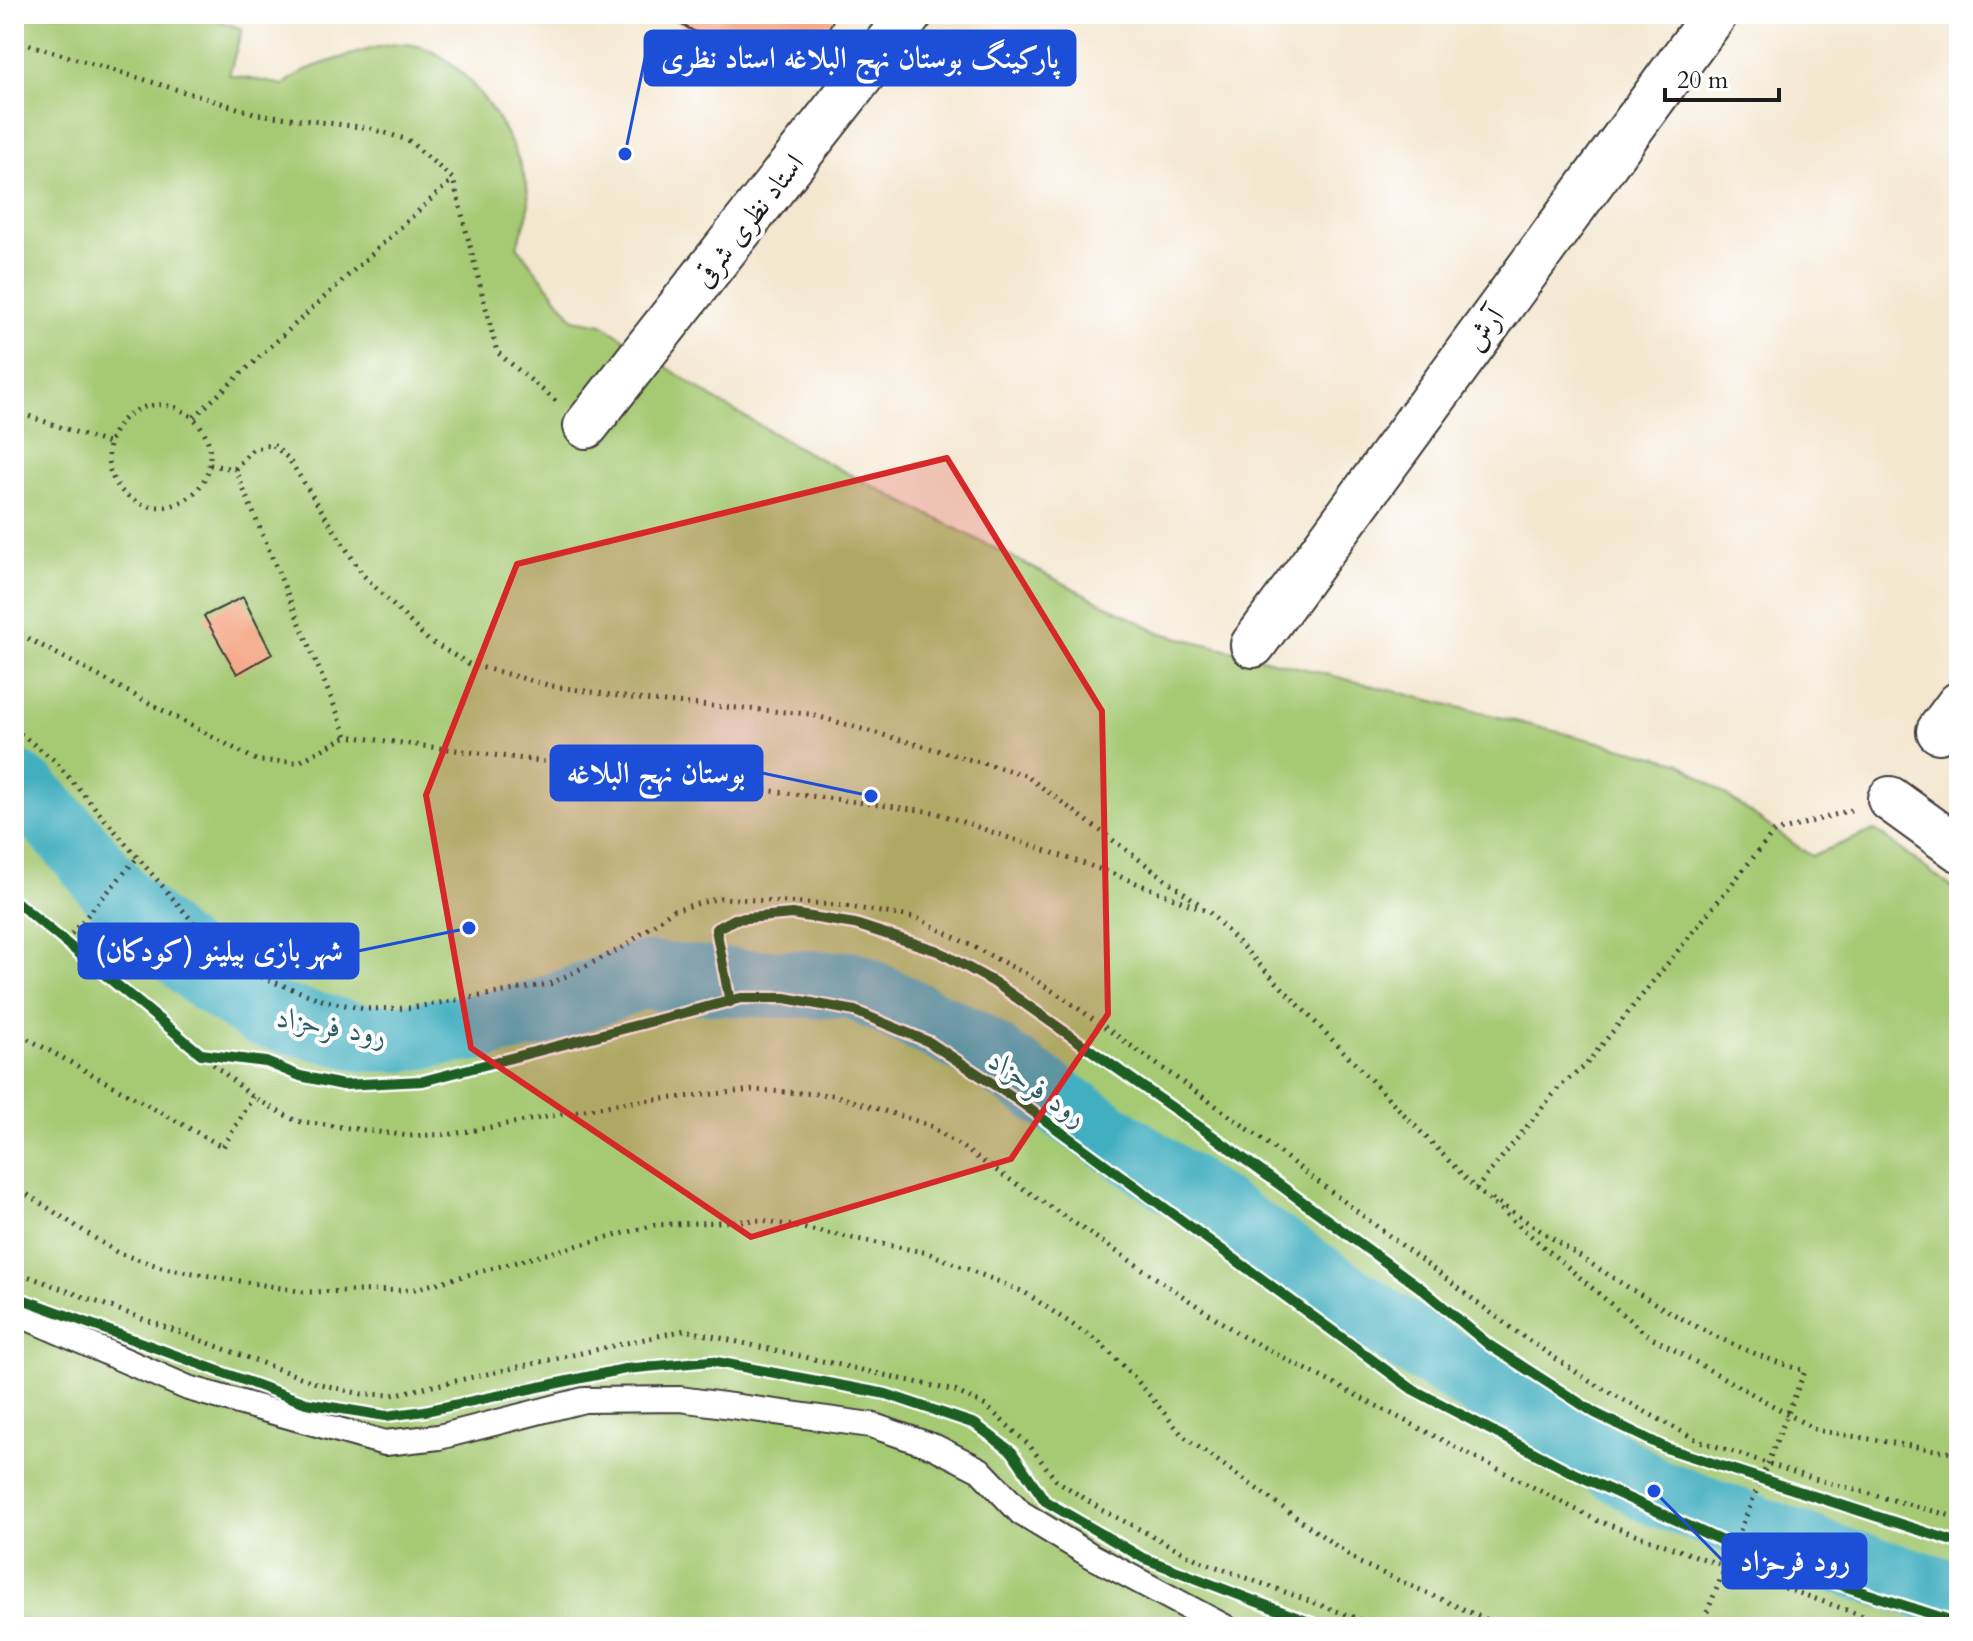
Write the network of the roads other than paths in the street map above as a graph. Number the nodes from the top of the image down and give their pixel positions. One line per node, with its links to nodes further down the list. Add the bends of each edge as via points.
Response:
1 (910, 14): 3 (street, استاد نظری شرقی)
2 (1715, 14): 4 (street, آرش)
3 (586, 426)
4 (1253, 645)
5 (1890, 799): 6 (street)
6 (1959, 849)
7 (14, 1312): 8 (lane, via 188,1388 385,1443 439,1437 584,1400 680,1399 871,1425 935,1447 980,1470 1021,1513)
8 (1225, 1627)

